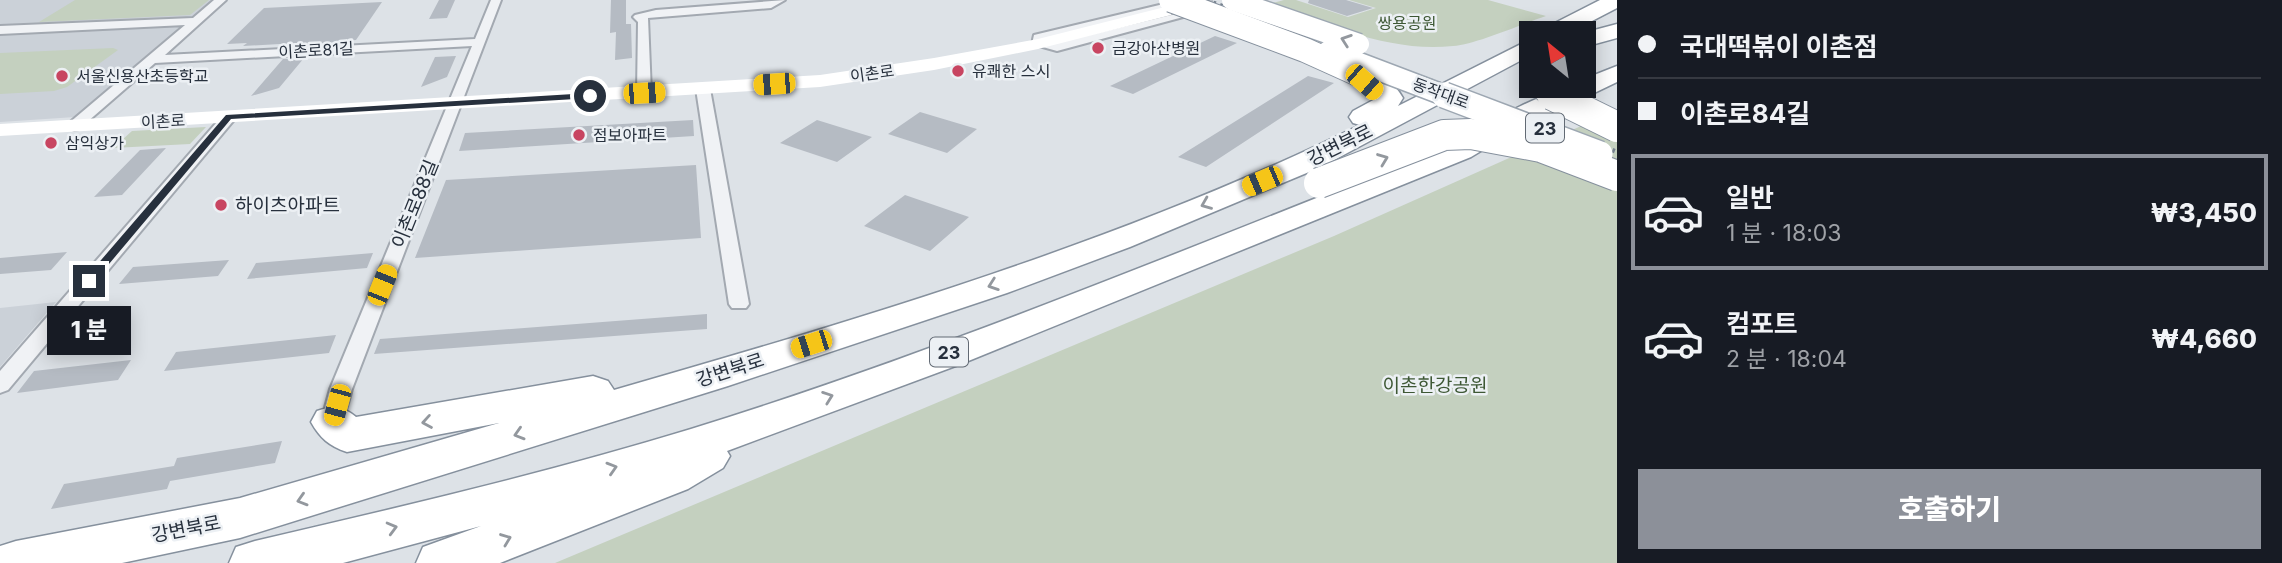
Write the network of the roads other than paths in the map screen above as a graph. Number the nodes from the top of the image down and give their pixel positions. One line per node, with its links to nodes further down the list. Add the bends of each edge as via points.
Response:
1 (221, 0): 8 (street)
2 (496, 0): 14 (street, 이촌로88길)
3 (780, 0): 21 (street, via 771,5 639,17 644,21)
4 (1232, 0): 28 (main road, 동작대로, one-way to 4, bridge)
5 (1616, 0): 10 (highway, 강변북로)
6 (1560, 1): 9 (highway, via 1566,7)
7 (1174, 5): 15 (street, 이촌로); 15 (street, 이촌로, via 1057,47); 30 (main road, 동작대로, bridge, via 1463,100); 31 (highway, bridge, via 1305,50 1372,85 1380,102)
8 (197, 21): 11 (street); 17 (street)
9 (1558, 21)
10 (1577, 21)
11 (0, 30)
12 (1617, 31): 13 (highway)
13 (1596, 37)
14 (479, 42): 17 (street, 이촌로81길); 23 (street, 이촌로88길)
15 (1038, 44): 20 (street, 이촌로, via 820,81)
16 (1519, 52): 31 (highway, 강변북로)
17 (153, 59): 25 (street)
18 (1617, 72): 29 (highway, 23, via 1501,127)
19 (1617, 79): 29 (highway, 23, via 1577,112 1532,134)
20 (703, 89): 21 (street, 이촌로); 33 (street)
21 (644, 93): 23 (street, 이촌로)
22 (1556, 98): 26 (highway, bridge)
23 (454, 104): 24 (street, 이촌로); 38 (street, 이촌로88길)
24 (229, 117): 25 (street, 이촌로); 36 (street)
25 (74, 126): 27 (street, 이촌로)
26 (1617, 127)
27 (0, 130)
28 (1617, 139)
29 (1461, 152): 34 (highway, 23)
30 (1617, 162)
31 (1315, 172): 32 (highway, one-way to 32, bridge, via 1444,135 1471,134 1541,147); 34 (highway); 35 (highway, 강변북로, one-way to 35, via 994,285)
32 (1617, 176)
33 (739, 304)
34 (1068, 306): 37 (highway, 23, one-way to 34)
35 (759, 361): 38 (highway, one-way to 38, via 346,435); 39 (highway, 강변북로, one-way to 39, via 240,518)
36 (0, 385)
37 (770, 419): 40 (highway, 23, one-way to 37, via 568,482); 41 (highway, one-way to 37, via 671,476)
38 (332, 422)
39 (16, 563)
40 (255, 563)
41 (442, 563)

